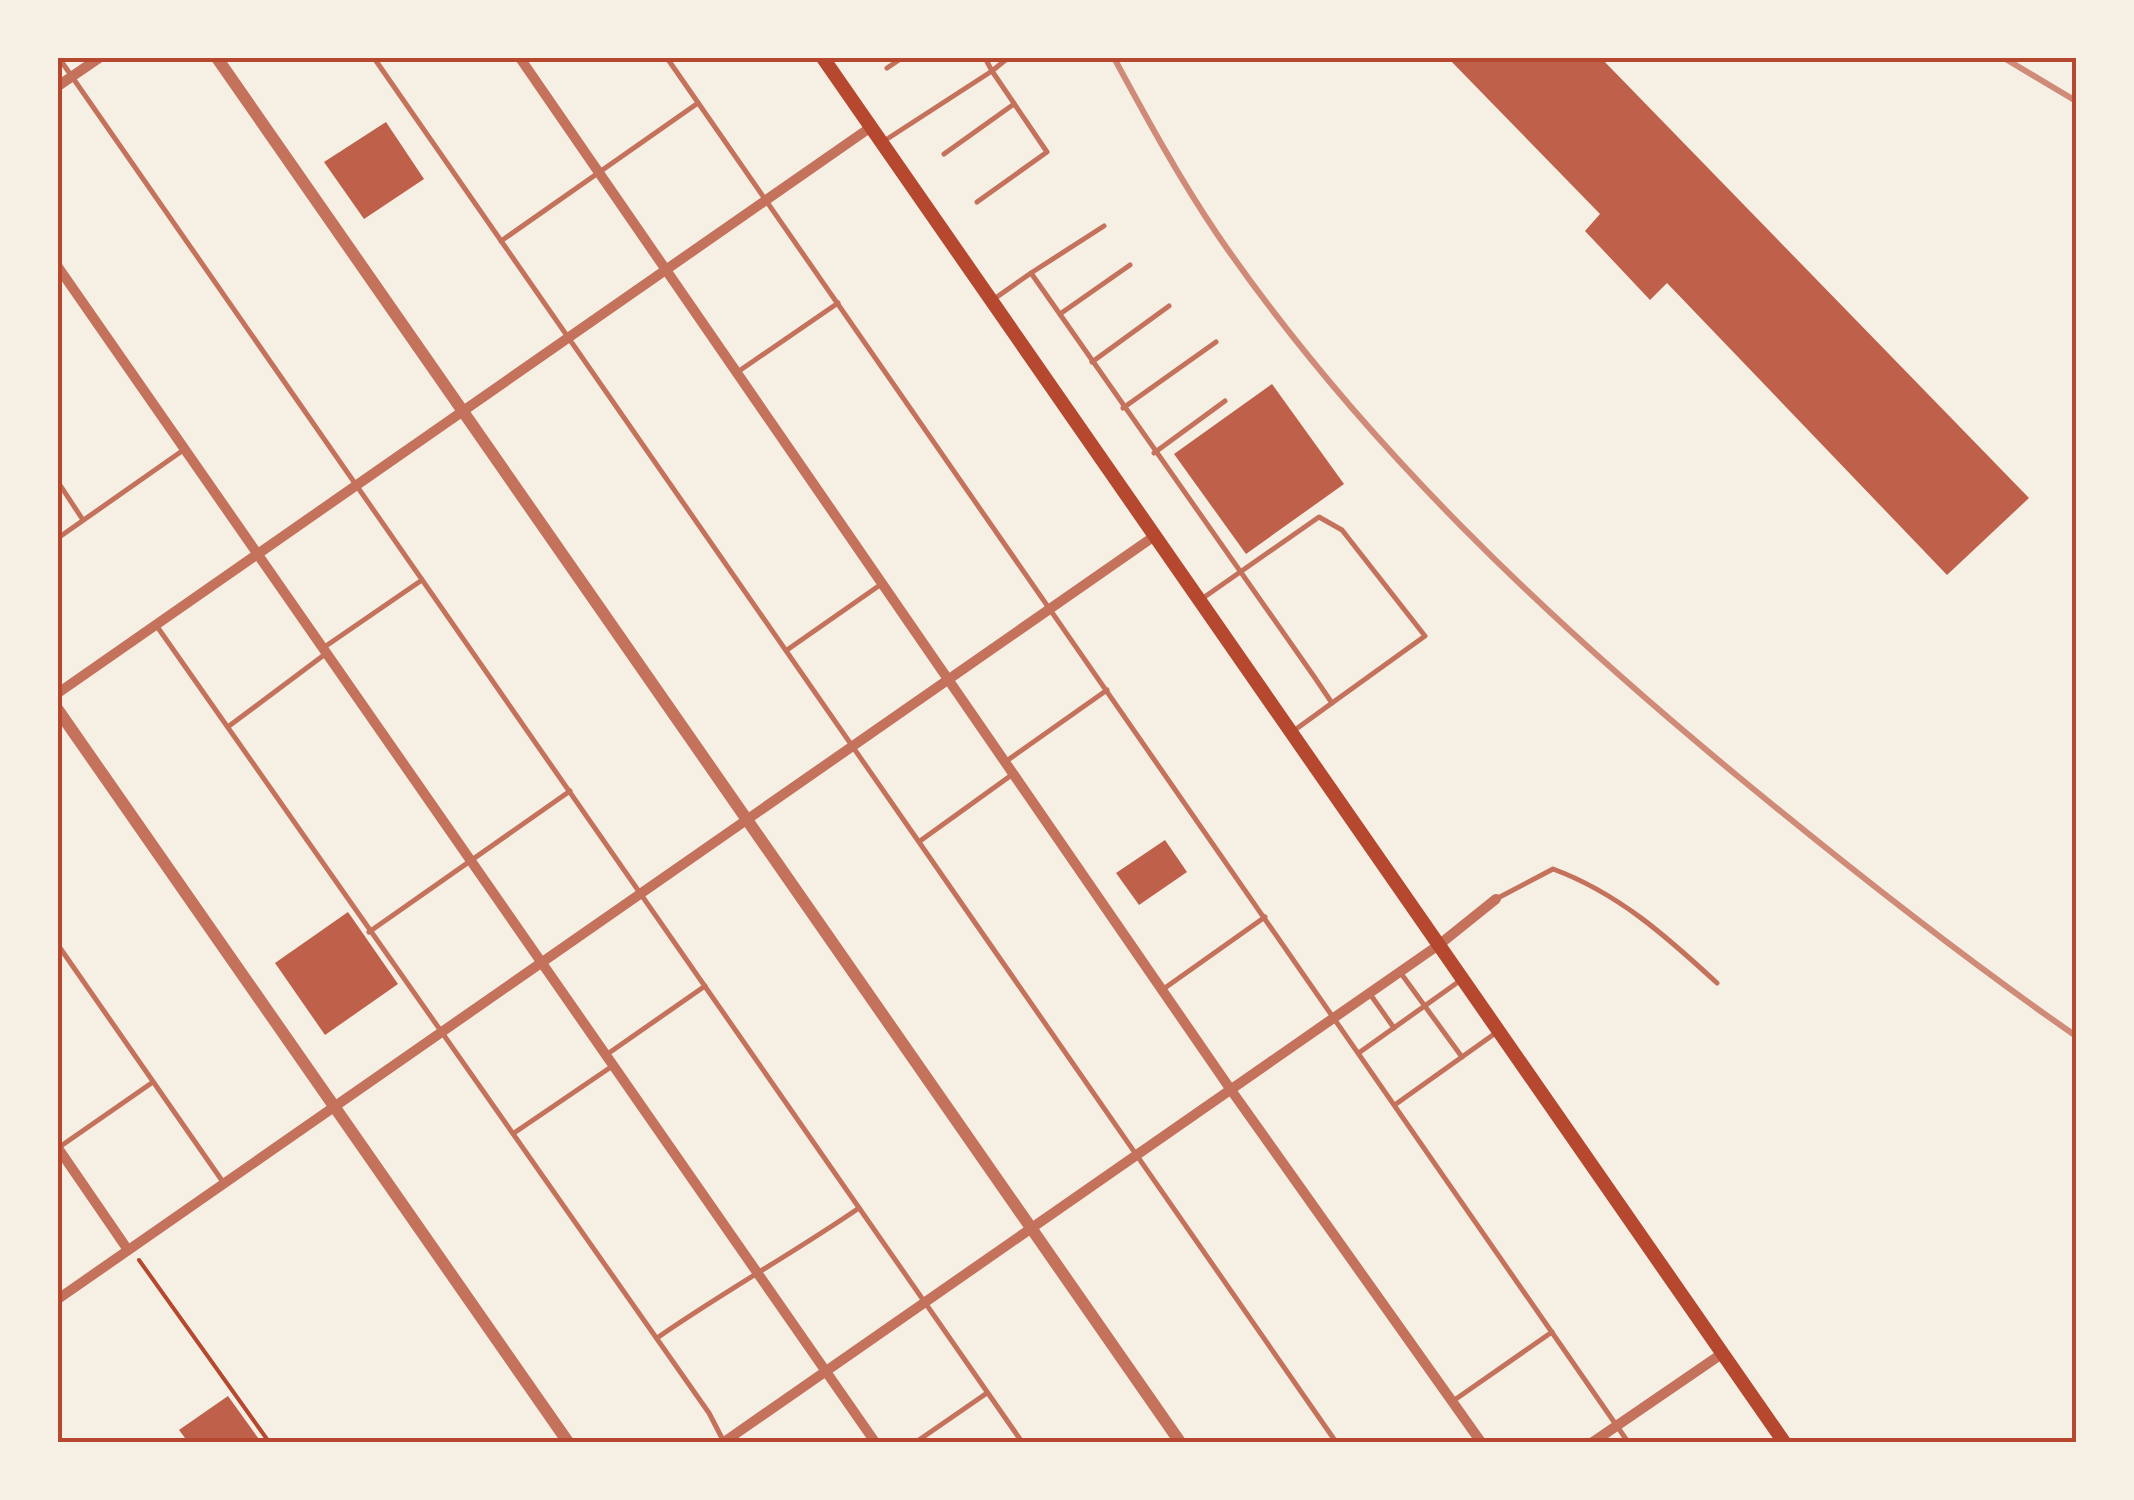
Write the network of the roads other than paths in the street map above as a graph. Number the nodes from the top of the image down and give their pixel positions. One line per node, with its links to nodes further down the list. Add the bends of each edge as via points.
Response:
1 (59, 58): 13 (lane)
2 (98, 58): 13 (street)
3 (217, 58): 39 (street)
4 (374, 58): 24 (lane)
5 (520, 58): 20 (street)
6 (666, 58): 15 (lane)
7 (823, 58): 17 (main road)
8 (902, 58): 11 (lane)
9 (985, 58): 12 (lane)
10 (1008, 58): 12 (lane)
11 (887, 68)
12 (992, 71): 16 (lane); 18 (lane)
13 (72, 76): 14 (street); 43 (lane)
14 (58, 86)
15 (698, 103): 20 (lane); 21 (lane)
16 (1014, 104): 19 (lane); 22 (lane, via 1047,152)
17 (871, 128): 18 (main road); 21 (street)
18 (882, 142): 29 (main road)
19 (944, 154)
20 (600, 172): 24 (lane); 27 (street)
21 (766, 201): 27 (street); 30 (lane)
22 (976, 202)
23 (1104, 226): 28 (lane)
24 (501, 240): 33 (lane)
25 (1130, 266): 32 (lane)
26 (58, 267): 40 (street)
27 (667, 270): 33 (street); 36 (street)
28 (1031, 273): 29 (lane); 32 (lane)
29 (992, 301): 45 (main road)
30 (838, 303): 36 (lane); 52 (lane)
31 (1169, 306): 35 (lane)
32 (1060, 314): 35 (lane)
33 (569, 338): 39 (street); 54 (lane)
34 (1216, 342): 38 (lane)
35 (1092, 362): 38 (lane)
36 (738, 371): 50 (street)
37 (1225, 401): 41 (lane)
38 (1123, 408): 41 (lane)
39 (464, 412): 43 (street); 67 (street)
40 (184, 450): 44 (lane); 47 (street)
41 (1154, 453): 48 (lane)
42 (58, 482): 44 (lane)
43 (357, 485): 47 (street); 49 (lane)
44 (83, 520): 46 (lane)
45 (1156, 535): 51 (main road); 52 (street)
46 (58, 538)
47 (257, 554): 53 (street); 55 (street)
48 (1239, 573): 51 (lane); 59 (lane); 59 (lane, via 1319,517 1342,530 1426,636)
49 (422, 580): 55 (lane); 66 (lane)
50 (882, 583): 54 (lane); 56 (street)
51 (1201, 600): 62 (main road)
52 (1051, 608): 56 (street); 57 (lane)
53 (156, 625): 58 (street); 61 (lane)
54 (787, 650): 63 (lane)
55 (325, 651): 61 (lane); 69 (street)
56 (950, 680): 63 (street); 64 (street)
57 (1107, 690): 64 (lane); 72 (lane)
58 (58, 693)
59 (1332, 703): 62 (lane)
60 (58, 710): 95 (street)
61 (229, 727): 73 (lane)
62 (1292, 732): 74 (main road)
63 (854, 746): 67 (street); 68 (lane)
64 (1005, 762): 65 (street)
65 (1013, 774): 68 (lane); 81 (street)
66 (570, 791): 69 (lane); 70 (lane)
67 (748, 820): 70 (street); 101 (street)
68 (920, 841): 98 (lane)
69 (471, 861): 73 (lane); 76 (street)
70 (642, 894): 76 (street); 80 (lane)
71 (1496, 898): 74 (street); 79 (lane, via 1553,869 1591,883 1650,922)
72 (1265, 916): 81 (lane); 84 (lane)
73 (369, 932): 87 (lane)
74 (1440, 944): 77 (street); 78 (main road)
75 (58, 945): 92 (lane)
76 (542, 963): 87 (street); 89 (street)
77 (1400, 972): 82 (street); 83 (lane)
78 (1464, 978): 83 (lane); 86 (main road)
79 (1717, 983)
80 (704, 986): 89 (lane); 100 (lane)
81 (1162, 990): 93 (street)
82 (1369, 994): 84 (street); 85 (lane)
83 (1425, 1006): 85 (lane); 90 (lane)
84 (1335, 1018): 88 (lane); 93 (street)
85 (1394, 1028): 88 (lane)
86 (1500, 1030): 90 (lane); 108 (main road)
87 (442, 1033): 95 (street); 96 (lane)
88 (1359, 1053): 94 (lane)
89 (606, 1054): 91 (street)
90 (1462, 1057): 94 (lane)
91 (614, 1066): 96 (lane); 103 (street)
92 (154, 1082): 97 (lane); 99 (lane)
93 (1231, 1090): 98 (street); 111 (street)
94 (1395, 1104): 106 (lane)
95 (336, 1108): 99 (street); 113 (street)
96 (514, 1133): 107 (lane)
97 (58, 1148): 102 (street)
98 (1138, 1155): 101 (street); 119 (lane)
99 (224, 1184): 102 (street)
100 (859, 1208): 103 (lane); 105 (lane)
101 (1032, 1228): 105 (street); 118 (street)
102 (128, 1250): 104 (street)
103 (758, 1273): 107 (lane); 109 (street)
104 (58, 1299)
105 (925, 1303): 109 (street); 110 (lane)
106 (1552, 1332): 111 (lane); 112 (lane)
107 (657, 1338): 114 (lane)
108 (1722, 1353): 112 (street); 123 (main road)
109 (826, 1371): 114 (street); 115 (street)
110 (988, 1394): 116 (lane); 117 (lane)
111 (1453, 1401): 120 (street)
112 (1616, 1426): 121 (street); 122 (lane)
113 (568, 1442)
114 (724, 1442)
115 (875, 1442)
116 (916, 1442)
117 (1022, 1442)
118 (1180, 1442)
119 (1336, 1442)
120 (1481, 1442)
121 (1593, 1442)
122 (1628, 1442)
123 (1784, 1442)

